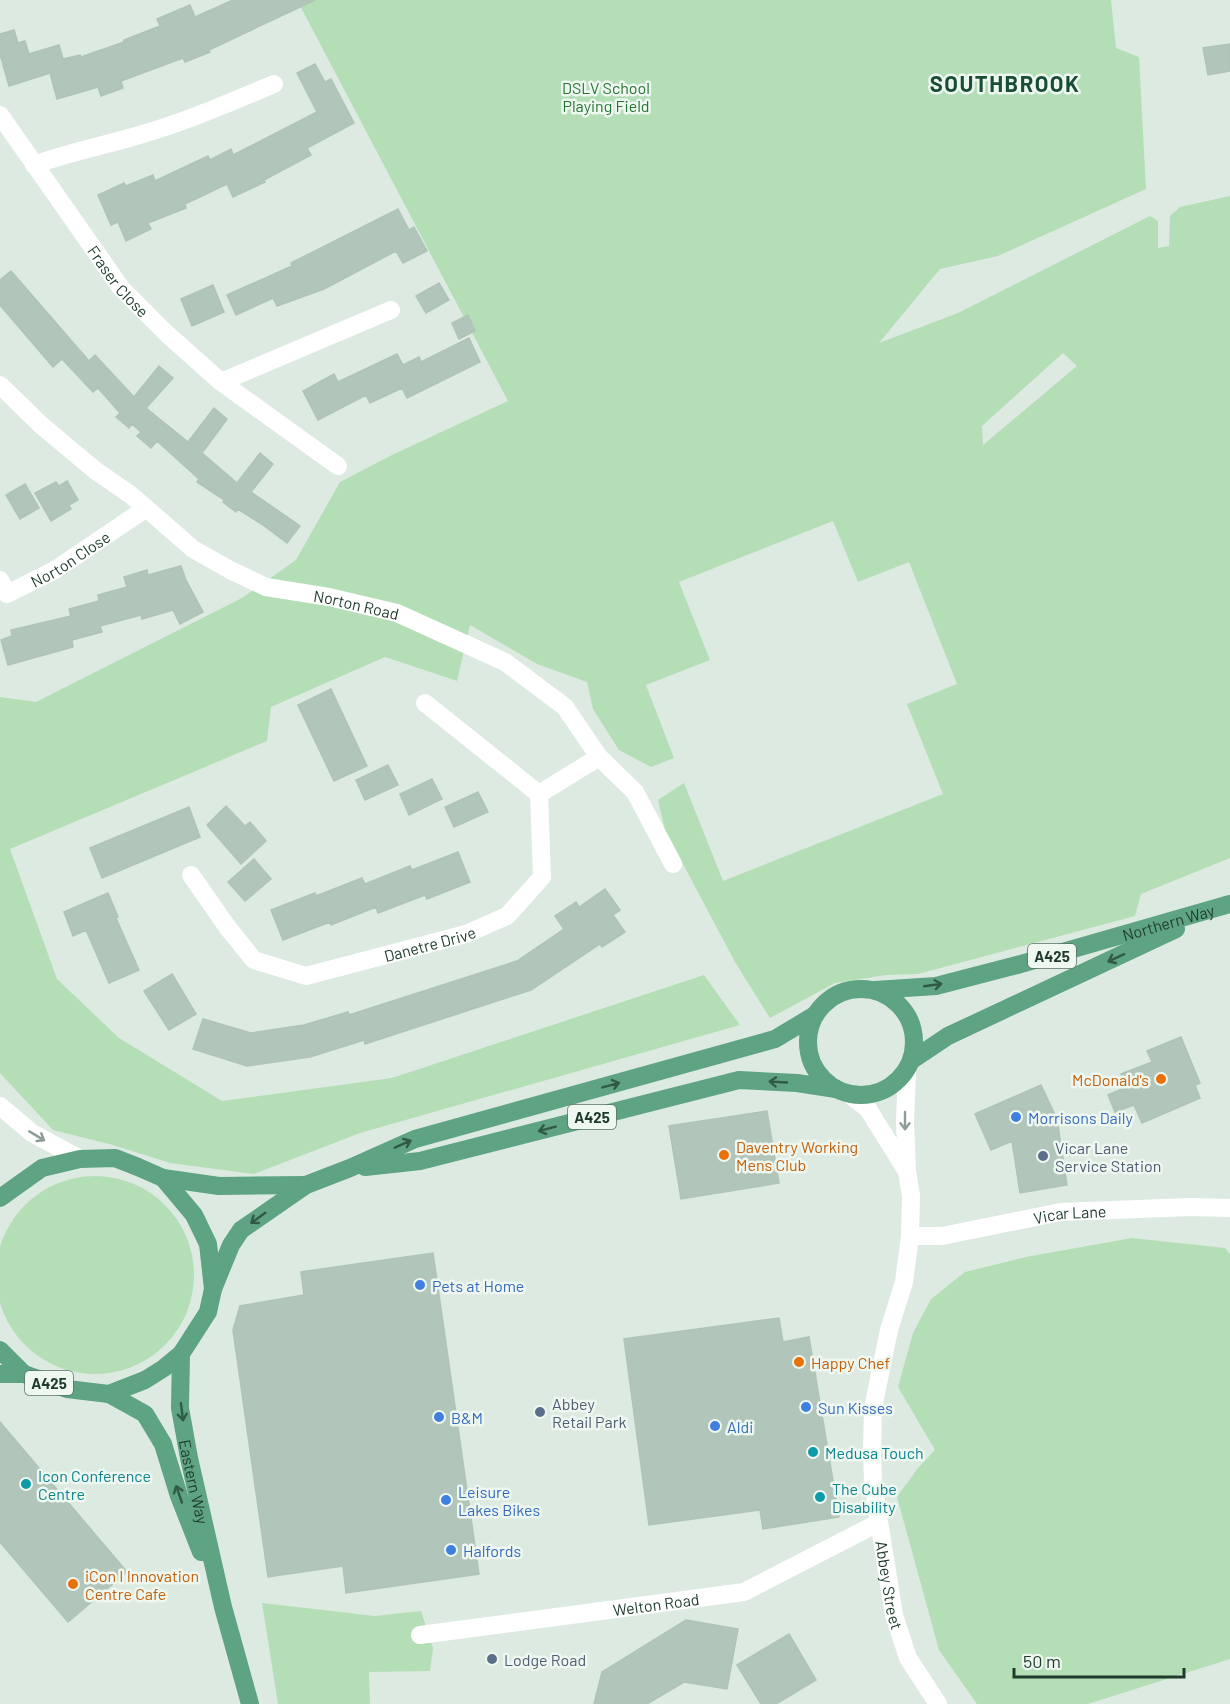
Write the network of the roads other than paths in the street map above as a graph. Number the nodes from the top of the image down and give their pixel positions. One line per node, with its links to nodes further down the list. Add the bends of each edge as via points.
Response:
1 (274, 84): 3 (street, via 187,120)
2 (0, 115): 3 (street, Fraser Close)
3 (34, 165): 5 (street, Fraser Close, via 122,288)
4 (391, 310): 5 (street)
5 (221, 382): 7 (street, Fraser Close)
6 (0, 385): 8 (street, Norton Road, via 41,425)
7 (338, 466)
8 (145, 509): 9 (street, Norton Close, via 55,570 7,594); 11 (street, Norton Road, via 193,549 266,587 396,613 505,662 565,707)
9 (0, 580)
10 (425, 703): 12 (street)
11 (599, 757): 12 (street); 13 (street, Norton Road, via 635,792)
12 (539, 794): 14 (street, Danetre Drive, via 542,877 507,916 466,934 306,976 254,960)
13 (673, 864)
14 (191, 875)
15 (1228, 905): 16 (main road, Northern Way / A425, one-way to 15, via 946,983 1017,966); 18 (main road, Northern Way / A425, one-way to 18, via 948,1036)
16 (875, 990): 17 (main road, via 844,991); 18 (main road, via 903,1008 912,1025 915,1042)
17 (815, 1015): 19 (main road, via 808,1050 813,1066 823,1080); 22 (main road, A425, one-way to 17, via 415,1138 775,1039)
18 (909, 1066): 19 (main road, via 896,1084 878,1094); 23 (street, Abbey Street, one-way to 23)
19 (843, 1092): 22 (main road, A425, one-way to 22, via 797,1083 739,1080 420,1161); 23 (street, Abbey Street, via 868,1109)
20 (0, 1106): 21 (street, one-way to 21, via 32,1133)
21 (80, 1159): 24 (main road, A425, via 115,1158); 26 (main road, A425, via 42,1168)
22 (350, 1168): 25 (main road, A425)
23 (907, 1171): 28 (street, Abbey Street)
24 (163, 1178): 25 (main road, A425, via 219,1186); 29 (main road, A425, via 194,1215 208,1244)
25 (306, 1185): 29 (main road, A425, one-way to 29, via 241,1230)
26 (0, 1198)
27 (1230, 1208): 28 (street, Vicar Lane, via 1061,1212 942,1236)
28 (910, 1236): 35 (street, Abbey Street, via 904,1282 873,1408)
29 (213, 1289): 31 (main road, A425, via 208,1312)
30 (0, 1350): 33 (main road, A425)
31 (181, 1354): 34 (main road, via 145,1380); 36 (main road, Eastern Way, one-way to 36, via 180,1408)
32 (0, 1374): 33 (main road, A425)
33 (24, 1374): 34 (main road, A425, via 67,1389)
34 (109, 1394): 36 (main road, Eastern Way, one-way to 34, via 163,1444 145,1414)
35 (878, 1523): 37 (street, Welton Road, via 744,1592); 39 (street, Abbey Street, via 894,1615 908,1658)
36 (222, 1607): 38 (main road, Eastern Way)
37 (420, 1635)
38 (248, 1697)
39 (938, 1704)

